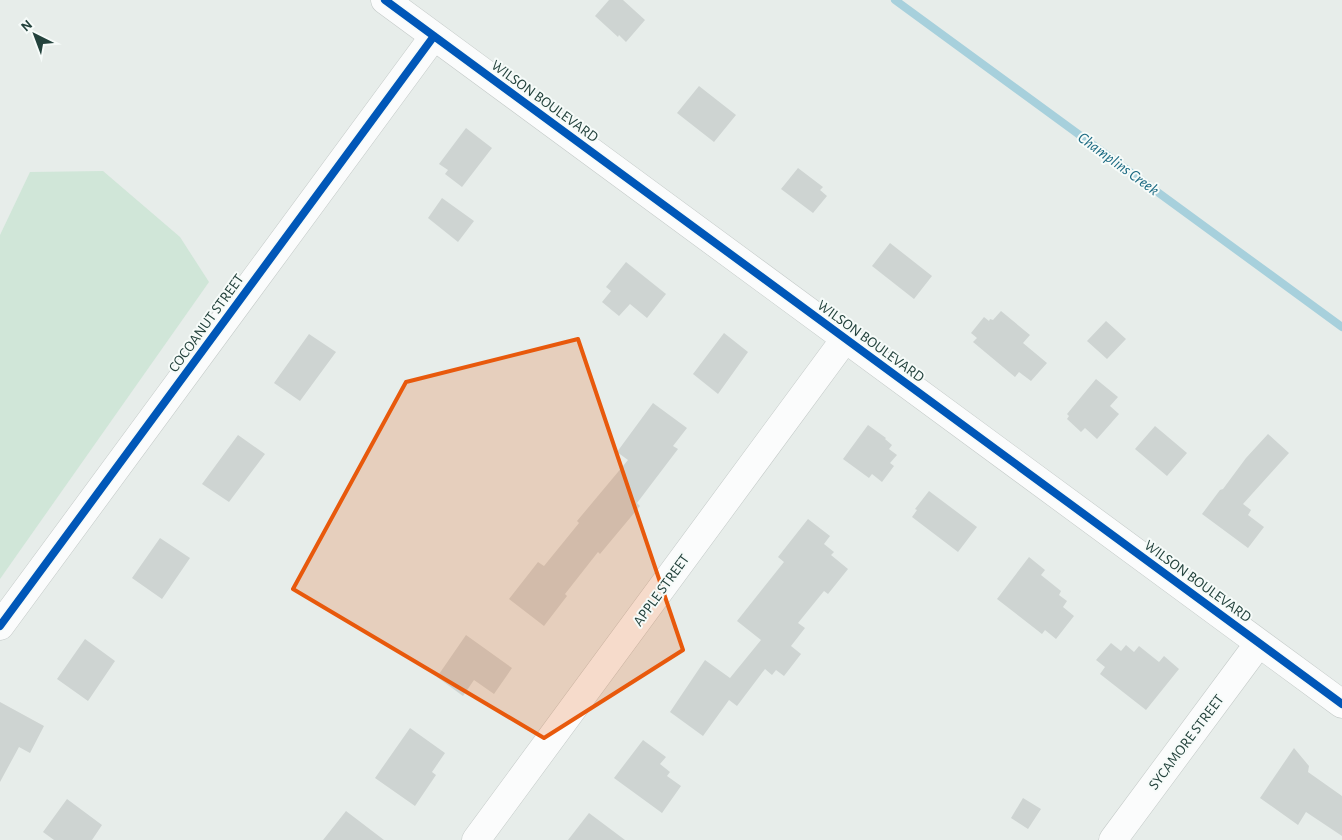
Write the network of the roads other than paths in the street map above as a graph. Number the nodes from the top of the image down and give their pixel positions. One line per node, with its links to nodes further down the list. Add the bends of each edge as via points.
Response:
1 (385, 0): 2 (street, WILSON BOULEVARD)
2 (434, 36): 3 (street, WILSON BOULEVARD); 4 (street, COCOANUT STREET)
3 (845, 339): 5 (street, WILSON BOULEVARD); 7 (street, APPLE STREET)
4 (0, 626)
5 (1259, 643): 6 (street, WILSON BOULEVARD); 8 (street, SYCAMORE STREET)
6 (1342, 704)
7 (476, 840)
8 (1113, 840)

